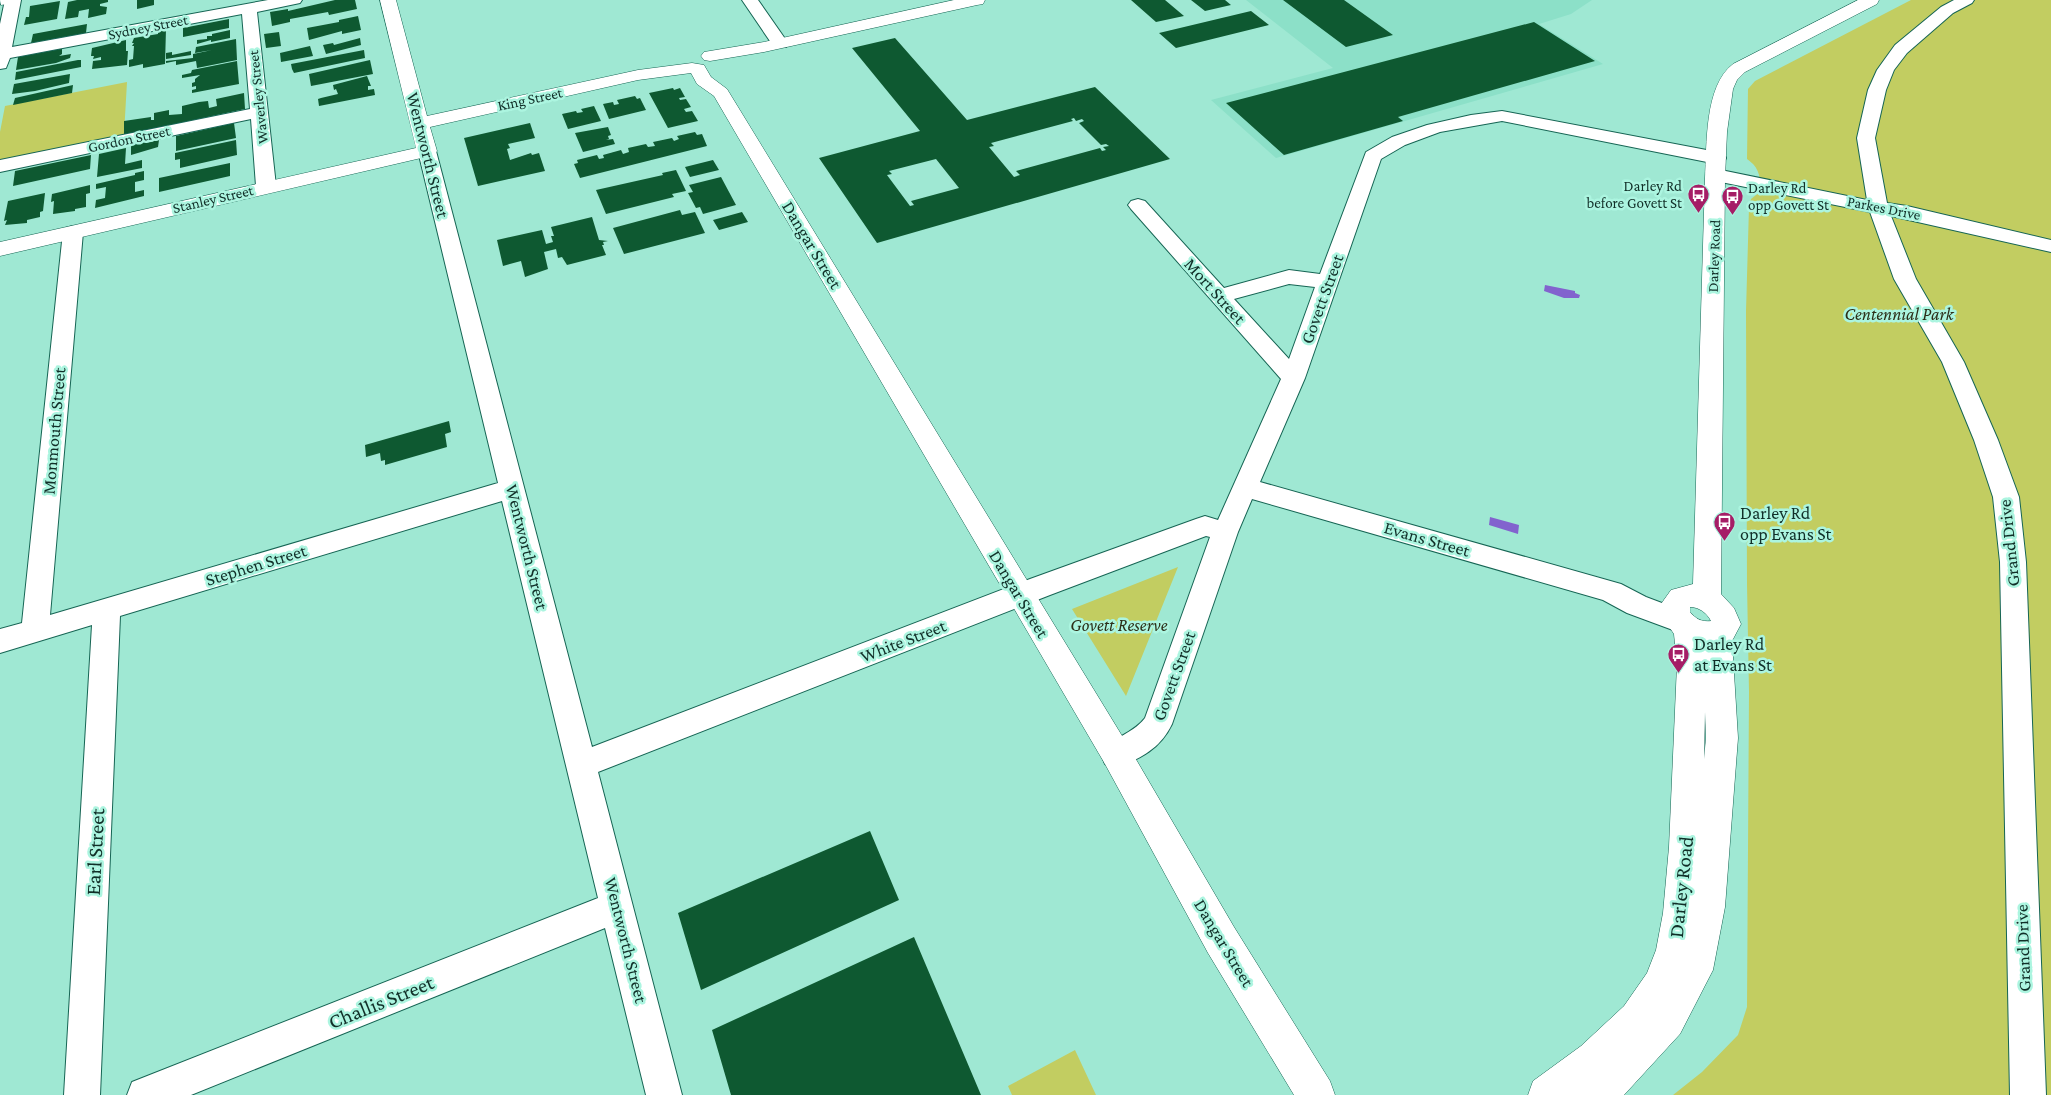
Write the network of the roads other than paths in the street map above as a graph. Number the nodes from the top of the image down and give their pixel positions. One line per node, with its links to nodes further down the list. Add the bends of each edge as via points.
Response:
1 (12, 0): 10 (street)
2 (294, 0): 8 (street, Sydney Street)
3 (388, 0): 13 (street, Wentworth Street)
4 (750, 0): 9 (street)
5 (977, 0): 9 (street, King Street)
6 (1871, 0): 16 (street, Darley Road, via 1750,61 1731,74 1724,88 1718,123)
7 (1966, 0): 19 (street, Grand Drive, via 1947,10 1901,49 1880,83 1866,138)
8 (249, 9): 10 (street, Sydney Street); 12 (street, Waverley Street)
9 (772, 45): 11 (street, King Street)
10 (1, 59)
11 (706, 67): 13 (street, King Street, via 638,75); 29 (street, Dangar Street)
12 (259, 112): 15 (street, Gordon Street); 17 (street, Waverley Street)
13 (421, 123): 14 (street, Wentworth Street)
14 (427, 150): 17 (street, Stanley Street); 27 (street, Wentworth Street)
15 (0, 166)
16 (1717, 166): 19 (street, Parkes Drive); 23 (street, Govett Street, via 1502,116 1480,117 1399,139 1373,156); 31 (street, Darley Road, via 1709,444)
17 (266, 186): 20 (street, Stanley Street)
18 (1138, 205): 24 (street, Mort Street)
19 (1878, 208): 21 (street, Parkes Drive, via 1955,222); 43 (street, Grand Drive, via 1905,279 1953,362 2006,497 2013,562)
20 (73, 232): 22 (street, Stanley Street); 32 (street, Monmouth Street)
21 (2051, 246)
22 (0, 249)
23 (1328, 282): 24 (street, via 1289,277); 25 (street, Govett Street)
24 (1219, 296): 25 (street, Mort Street)
25 (1293, 378): 26 (street, Govett Street)
26 (1244, 487): 28 (street, Govett Street); 31 (street, Evans Street, via 1611,592 1629,603 1660,613)
27 (512, 488): 30 (street, Stephen Street); 35 (street, Wentworth Street)
28 (1225, 532): 29 (street, White Street, via 1205,526); 34 (street, Govett Street, via 1157,724 1138,745)
29 (1020, 595): 34 (street, Dangar Street); 35 (street, White Street)
30 (108, 609): 32 (street, Stephen Street); 37 (street, Earl Street)
31 (1690, 611): 41 (street, Darley Road, via 1693,658 1688,835 1678,934 1671,962 1644,1012 1623,1036); 42 (street, Darley Road, via 1706,635 1722,631 1717,640 1722,738 1708,908 1695,970 1667,1021 1607,1085)
32 (35, 631): 33 (street, Stephen Street)
33 (0, 641)
34 (1116, 754): 40 (street, Dangar Street, via 1221,940)
35 (582, 765): 36 (street, Wentworth Street)
36 (618, 907): 38 (street, Challis Street); 39 (street, Wentworth Street)
37 (82, 1095)
38 (145, 1095)
39 (664, 1095)
40 (1316, 1095)
41 (1547, 1095)
42 (1592, 1095)
43 (2028, 1095)

